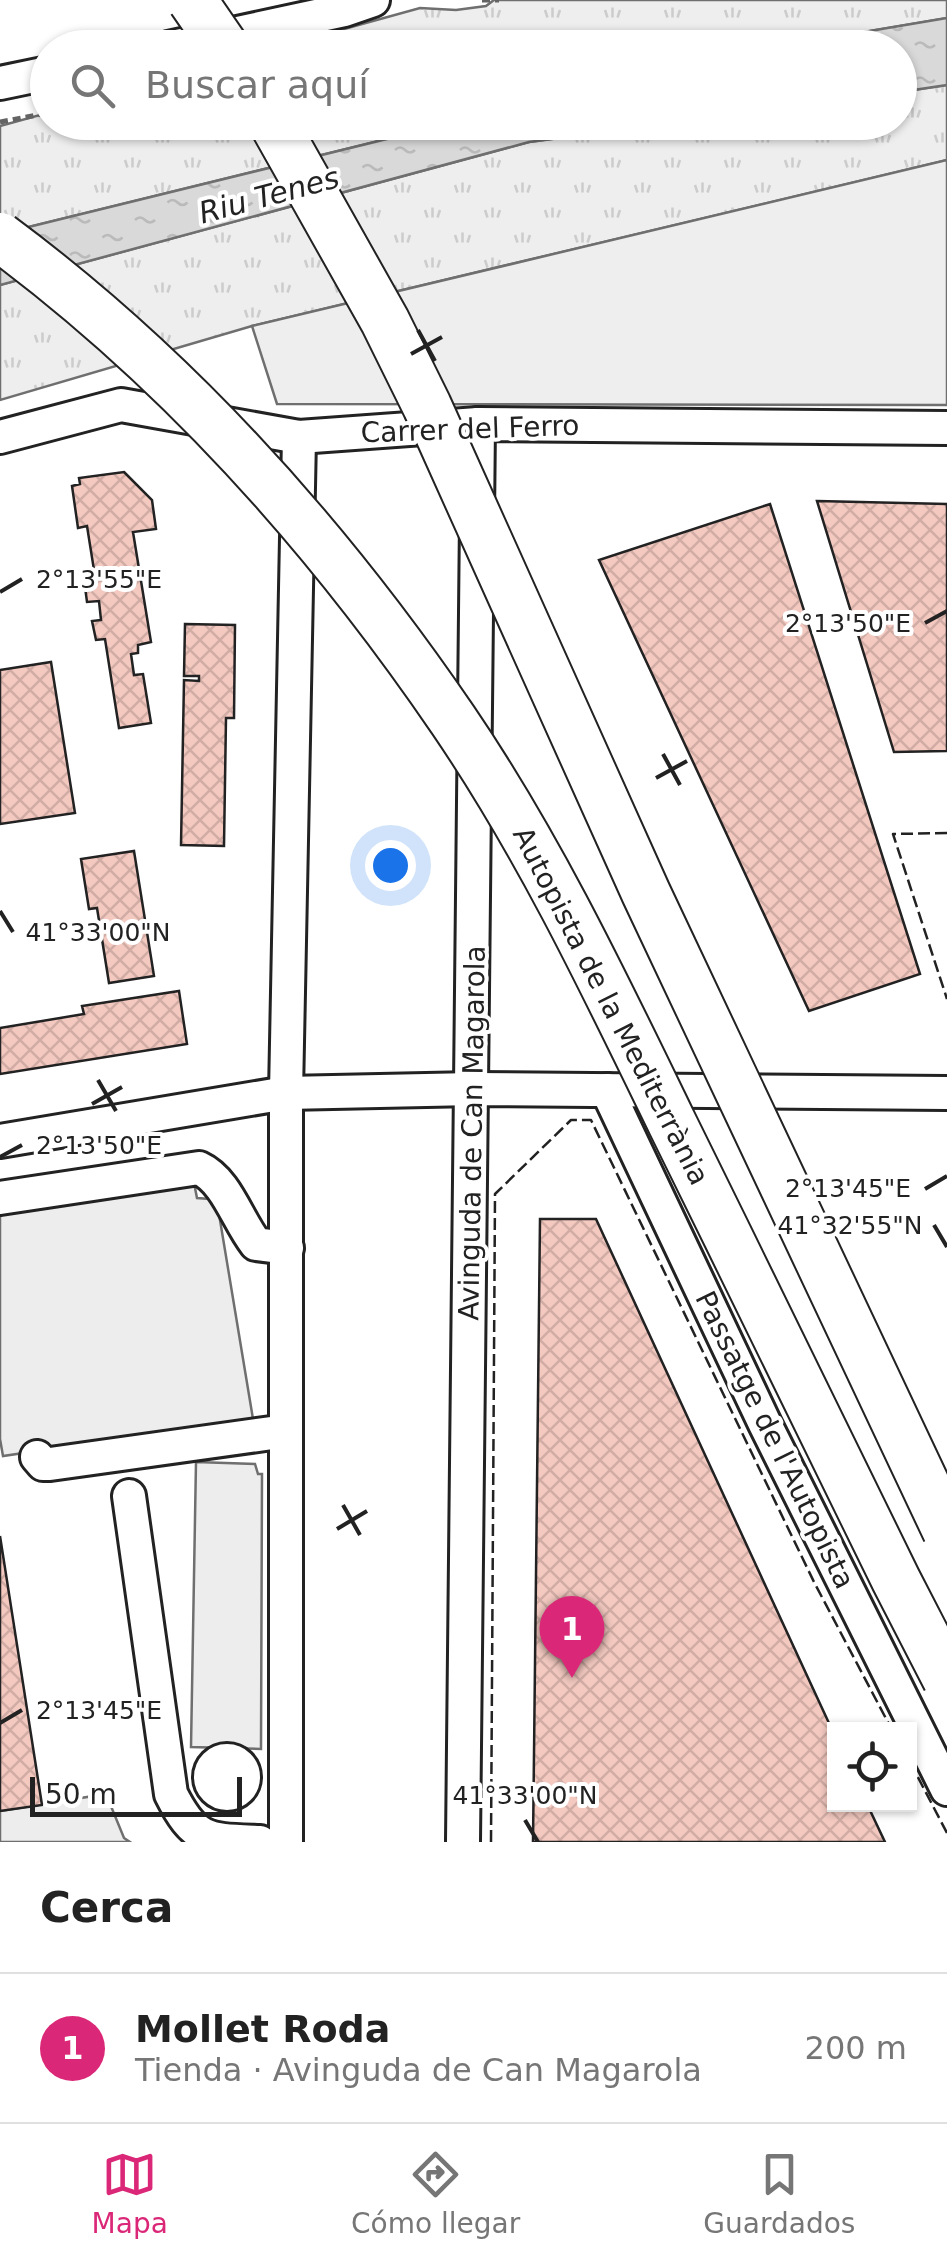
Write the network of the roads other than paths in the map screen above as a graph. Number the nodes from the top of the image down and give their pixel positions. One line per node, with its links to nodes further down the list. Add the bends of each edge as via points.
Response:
1 (192, 0): 3 (highway, bridge)
2 (373, 0): 4 (street)
3 (213, 30)
4 (251, 30)
5 (30, 77): 6 (street)
6 (0, 83)
7 (282, 140): 23 (highway, bridge, via 427,406 646,893)
8 (0, 237): 24 (highway, Autopista de la Mediterrània, bridge, via 154,365 277,493 454,722 586,947)
9 (478, 424): 10 (street, Carrer del Ferro); 12 (street, Carrer del Ferro); 13 (street, Avinguda de Can Magarola)
10 (947, 428)
11 (0, 437): 12 (street, Carrer del Ferro, via 121,405)
12 (299, 437): 16 (street)
13 (472, 1089): 14 (street); 16 (street); 28 (street, Avinguda de Can Magarola)
14 (607, 1090): 15 (street); 25 (street, Passatge de l'Autopista)
15 (947, 1092)
16 (286, 1093): 17 (street); 19 (street)
17 (0, 1141)
18 (0, 1198): 19 (street, via 199,1168 218,1183 256,1244)
19 (286, 1248): 20 (street)
20 (286, 1431): 21 (street, via 50,1464); 27 (street)
21 (37, 1457)
22 (128, 1496): 26 (street, via 171,1794 196,1832 214,1840)
23 (947, 1531)
24 (947, 1680)
25 (947, 1788)
26 (260, 1842)
27 (286, 1842)
28 (464, 1842)

